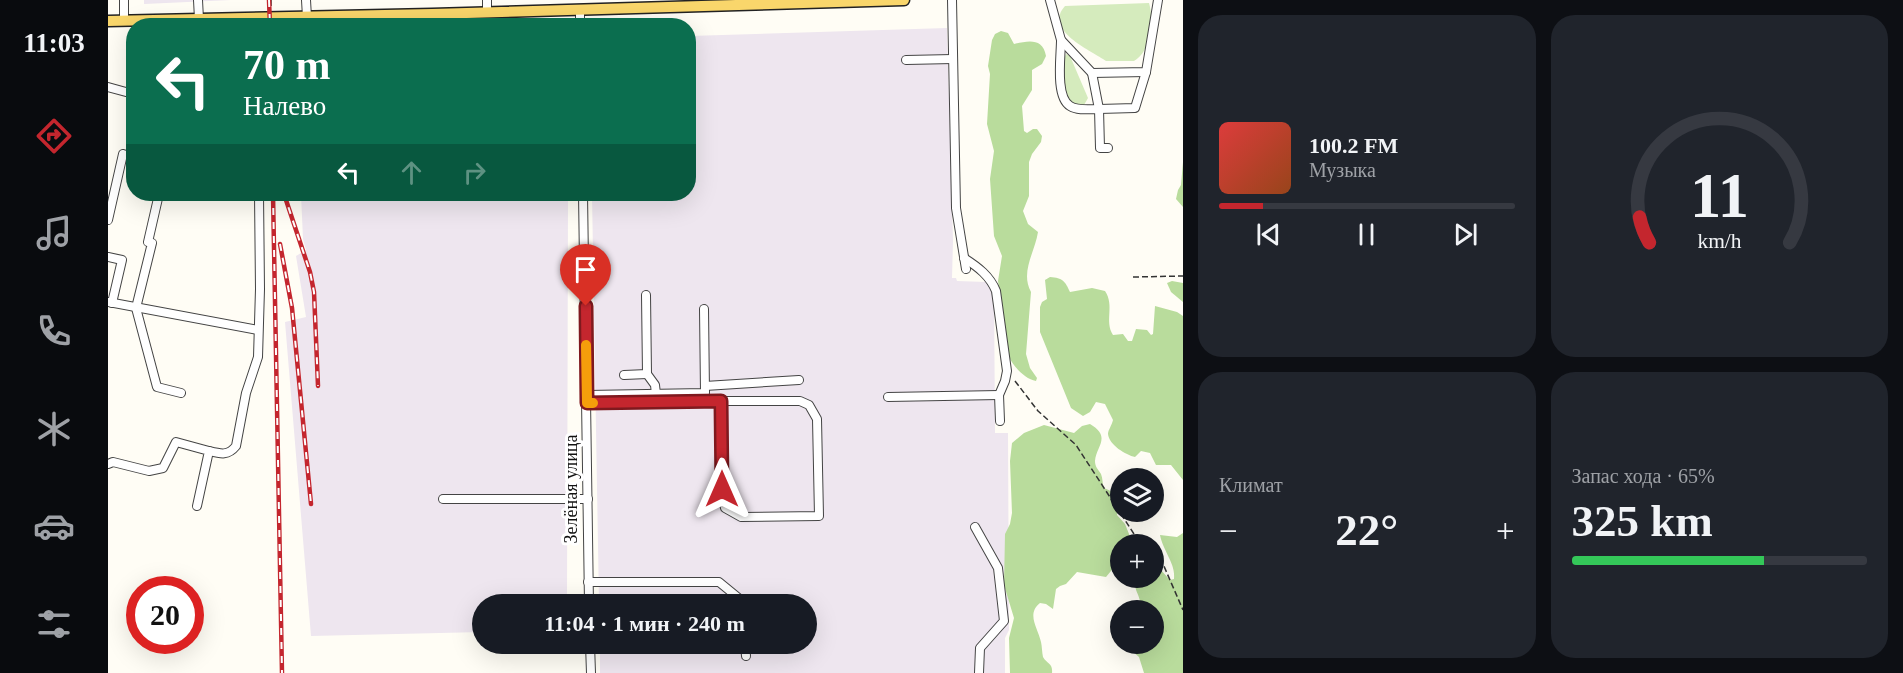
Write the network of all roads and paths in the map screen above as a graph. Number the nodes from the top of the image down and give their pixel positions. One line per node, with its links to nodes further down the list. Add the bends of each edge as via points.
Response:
1 (124, 0): 18 (street)
2 (198, 0): 13 (street)
3 (306, 0): 12 (street)
4 (487, 0): 11 (street)
5 (904, 0): 9 (main road)
6 (952, 0): 21 (street)
7 (1050, 0): 20 (street)
8 (1158, 0): 23 (street)
9 (621, 4): 10 (main road)
10 (580, 10): 11 (main road); 17 (street)
11 (487, 13): 16 (main road)
12 (307, 16): 14 (main road); 15 (main road)
13 (202, 18)
14 (265, 18)
15 (370, 18)
16 (448, 18)
17 (580, 18)
18 (124, 20): 19 (main road)
19 (108, 21)
20 (1061, 40): 24 (street); 27 (street, via 1063,99 1077,109)
21 (953, 59): 22 (street); 35 (street, via 956,208)
22 (906, 60)
23 (1146, 72): 24 (street); 27 (street, via 1135,108)
24 (1092, 73): 27 (street)
25 (108, 87): 26 (street)
26 (126, 92)
27 (1099, 109): 28 (street, via 1100,148)
28 (1108, 148)
29 (126, 155): 33 (street, via 123,154)
30 (157, 201): 41 (street, via 147,242 152,243)
31 (259, 201): 43 (street)
32 (584, 201): 53 (street, Зелёная улица)
33 (108, 220)
34 (108, 257): 40 (street, via 122,260)
35 (964, 258): 36 (street); 44 (street, via 981,270 996,291)
36 (966, 269)
37 (1183, 276): 38 (path)
38 (1133, 277)
39 (646, 295): 45 (street)
40 (110, 303): 41 (street)
41 (136, 308): 43 (street); 49 (street, via 157,387)
42 (704, 309): 48 (street)
43 (258, 330): 56 (street, via 258,357 246,393 236,446 223,454)
44 (1007, 371): 51 (street); 62 (path, via 1038,411 1076,445)
45 (647, 374): 46 (street); 50 (street)
46 (624, 375)
47 (799, 380): 48 (street)
48 (705, 386): 50 (street, via 705,393)
49 (182, 393)
50 (656, 394): 53 (street)
51 (999, 395): 52 (street); 55 (street)
52 (888, 397)
53 (587, 399): 54 (street); 59 (street, Зелёная улица)
54 (721, 401): 54 (street, via 725,508 741,517 819,516 817,419 809,405 800,401)
55 (1000, 421)
56 (209, 451): 57 (street, via 176,442 163,468 150,471); 60 (street)
57 (108, 464)
58 (443, 499): 59 (street)
59 (588, 499): 64 (street, Зелёная улица)
60 (198, 506)
61 (975, 527): 70 (street, via 998,568 1004,621 980,648)
62 (1134, 534)
63 (1164, 566): 67 (path)
64 (588, 582): 65 (street, Зелёная улица); 66 (street, via 719,582)
65 (589, 594)
66 (734, 594)
67 (1183, 610)
68 (590, 654): 69 (street)
69 (591, 673)
70 (978, 673)

